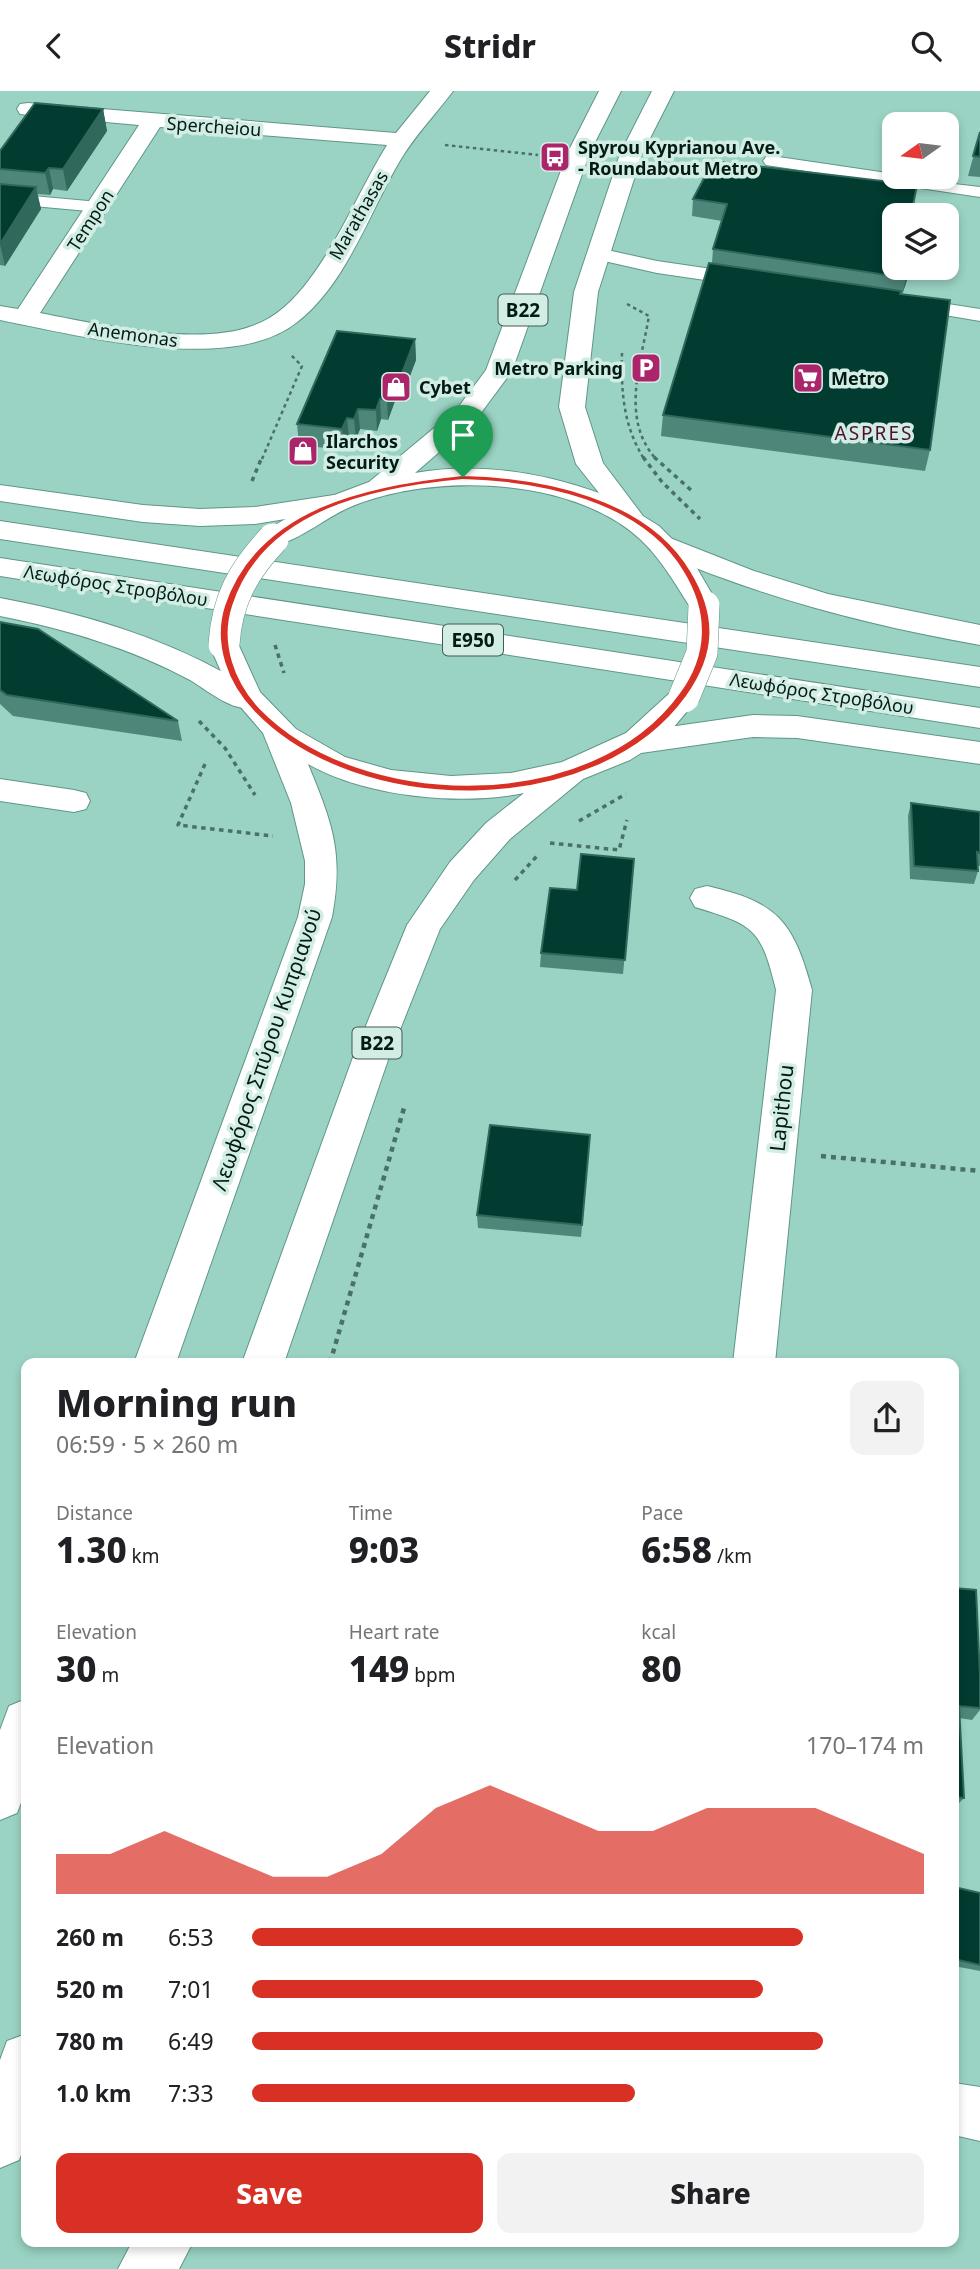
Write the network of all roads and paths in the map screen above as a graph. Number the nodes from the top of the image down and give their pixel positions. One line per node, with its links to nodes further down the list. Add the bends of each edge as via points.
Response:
1 (442, 91): 6 (main road, Marathasas)
2 (610, 91): 7 (main road, B22)
3 (663, 91): 12 (main road, via 631,153)
4 (28, 109): 5 (main road, Spercheiou)
5 (152, 122): 6 (main road, Spercheiou); 11 (main road, Tempon)
6 (401, 140): 7 (path); 19 (main road, Marathasas, via 323,276 300,305)
7 (577, 159): 22 (main road, B22, via 499,371 466,415)
8 (772, 161): 9 (lane)
9 (980, 192)
10 (0, 198): 11 (lane)
11 (99, 207): 18 (main road, Tempon)
12 (598, 254): 13 (lane); 27 (main road, via 586,292 572,407 590,464)
13 (763, 282)
14 (891, 301): 17 (lane)
15 (0, 313): 18 (main road, Anemonas)
16 (626, 313): 23 (path, via 627,303 649,316 638,432 663,467)
17 (980, 315)
18 (26, 317): 19 (main road, Anemonas, via 176,342 218,341)
19 (266, 331): 21 (path, via 302,366)
20 (622, 347): 26 (path, via 619,388 633,444 666,490)
21 (251, 483)
22 (377, 488): 25 (main road); 27 (main road, via 463,477 525,482 584,497)
23 (692, 491)
24 (0, 493): 25 (main road, via 190,517 262,515)
25 (334, 503): 36 (main road, bridge, via 274,539 234,588 225,615 224,644 231,672)
26 (701, 520)
27 (636, 522): 29 (main road)
28 (0, 530): 34 (main road, Λεωφόρος Στροβόλου / E950)
29 (665, 545): 32 (main road, via 759,585 835,608); 40 (main road, bridge, via 683,564 704,606 705,652 684,697)
30 (0, 567): 38 (main road, Λεωφόρος Στροβόλου / E950)
31 (0, 607): 36 (main road, via 142,647)
32 (980, 635)
33 (274, 639): 35 (path)
34 (980, 677)
35 (287, 680)
36 (247, 700): 39 (main road)
37 (190, 712): 47 (path, via 225,748)
38 (980, 718)
39 (278, 731): 43 (main road, via 320,758 353,771 427,786 505,786); 58 (main road, Λεωφόρος Σπύρου Κυπριανού, via 302,789 323,878 315,917)
40 (634, 743): 41 (main road, via 753,726 797,727); 43 (main road)
41 (980, 753)
42 (205, 764): 51 (path, via 178,825)
43 (571, 772): 59 (main road, B22, via 499,831 462,871 424,925 370,1060)
44 (0, 790): 46 (main road)
45 (636, 790): 49 (path)
46 (74, 801)
47 (261, 804)
48 (627, 820): 53 (path, via 619,850 551,841)
49 (574, 825)
50 (271, 826): 51 (path)
51 (273, 836): 52 (path)
52 (275, 844)
53 (514, 880)
54 (706, 898): 56 (main road, Lapithou, via 746,908 768,927 786,956 794,990)
55 (407, 1096): 60 (path)
56 (777, 1151): 57 (path); 61 (main road, Lapithou)
57 (980, 1171)
58 (157, 1358)
59 (265, 1358)
60 (331, 1358)
61 (755, 1358)
62 (21, 1737): 63 (main road)
63 (0, 1796)
64 (21, 2076): 67 (main road)
65 (959, 2110): 66 (main road)
66 (980, 2114)
67 (0, 2141)
68 (161, 2247): 69 (main road)
69 (146, 2269)

